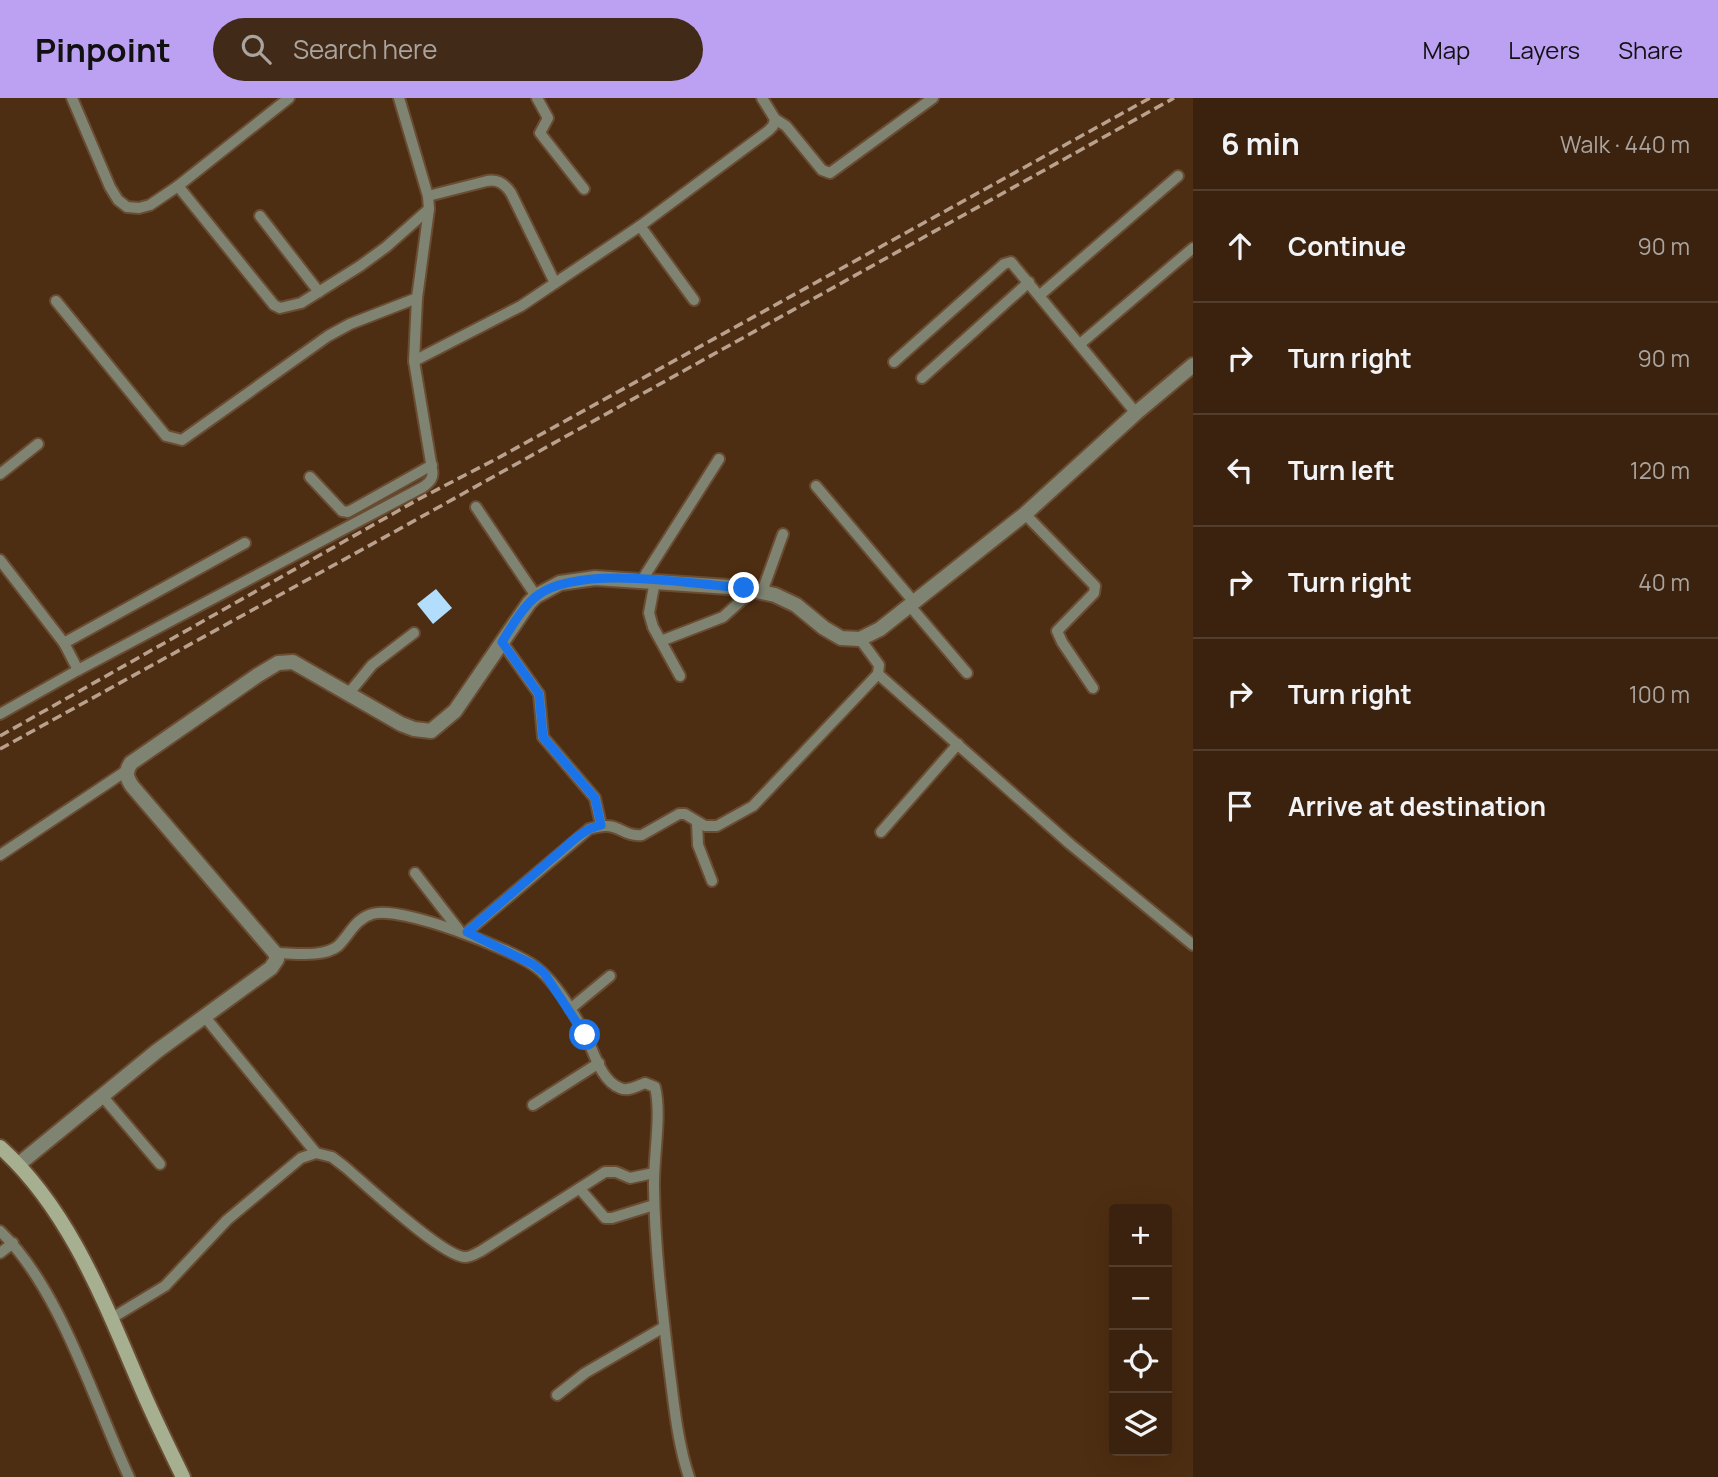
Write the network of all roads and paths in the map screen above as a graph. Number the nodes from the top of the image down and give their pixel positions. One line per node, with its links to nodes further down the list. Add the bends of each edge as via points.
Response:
1 (72, 98): 9 (street, via 118,200 139,208)
2 (289, 98): 9 (street)
3 (399, 98): 11 (street)
4 (537, 98): 10 (street, via 548,118 540,134)
5 (762, 98): 7 (street)
6 (933, 98): 7 (street, via 830,173)
7 (775, 119): 14 (street, via 768,131)
8 (1178, 176): 19 (street)
9 (178, 186): 18 (street, via 274,305 289,307)
10 (584, 189)
11 (428, 196): 12 (street); 17 (street, via 493,180 503,184)
12 (429, 209): 18 (street, via 373,257); 20 (street)
13 (260, 216): 18 (street)
14 (640, 226): 17 (street); 21 (street)
15 (1193, 248): 23 (street)
16 (1030, 282): 19 (street); 25 (street, via 1015,264 1004,264); 27 (street)
17 (555, 283): 24 (street, via 505,316)
18 (318, 292)
19 (1040, 295): 23 (street)
20 (417, 298): 22 (street, via 328,336 182,440 166,436); 24 (street)
21 (694, 300)
22 (56, 301)
23 (1080, 344): 28 (street)
24 (414, 361): 31 (street)
25 (894, 362)
26 (1193, 365): 28 (street)
27 (922, 379)
28 (1136, 413): 36 (street)
29 (38, 444): 32 (street)
30 (719, 459): 40 (street)
31 (432, 470): 33 (street, via 345,512); 49 (street, via 423,487)
32 (0, 474)
33 (310, 477)
34 (816, 486): 43 (street)
35 (476, 507): 42 (street)
36 (1025, 514): 43 (street); 53 (street, via 1095,586 1094,593 1057,631)
37 (783, 534): 41 (street)
38 (245, 543): 48 (street)
39 (0, 560): 48 (street)
40 (648, 580): 41 (street); 42 (street, via 575,580); 46 (street, via 649,612)
41 (757, 591): 45 (street, via 796,605 841,638); 46 (street, via 723,617)
42 (536, 596): 47 (street)
43 (912, 604): 45 (street); 50 (street)
44 (414, 634): 54 (street, via 372,665)
45 (860, 639): 51 (street, via 879,666)
46 (661, 641): 52 (street)
47 (502, 642): 54 (street, via 455,710 431,731 401,724); 59 (street, via 539,694 543,737 595,798)
48 (64, 643): 49 (street)
49 (78, 670): 55 (street)
50 (967, 673)
51 (878, 674): 56 (street); 58 (street, via 760,800 717,826)
52 (680, 677)
53 (1093, 688)
54 (349, 693): 57 (street, via 293,662 278,663 131,763)
55 (0, 714)
56 (958, 744): 60 (street); 65 (street)
57 (126, 771): 61 (street); 66 (street, via 132,786)
58 (697, 823): 59 (street, via 678,814 635,836); 63 (street, via 698,845)
59 (601, 825): 64 (street, via 577,837)
60 (881, 832)
61 (0, 855)
62 (415, 873): 64 (street)
63 (712, 881)
64 (463, 931): 66 (street, via 376,912 358,921 329,951); 68 (street, via 534,965)
65 (1193, 945)
66 (275, 953): 69 (street, via 271,968)
67 (610, 976): 68 (street)
68 (570, 1009): 70 (street)
69 (205, 1017): 71 (street); 74 (street)
70 (599, 1063): 72 (street); 77 (street, via 621,1089 645,1083 655,1087)
71 (103, 1097): 75 (street); 76 (street)
72 (533, 1105)
73 (0, 1147): 75 (main road)
74 (316, 1153): 78 (street, via 332,1157 430,1239 466,1257); 83 (street, via 288,1167 227,1220 164,1286)
75 (19, 1164): 83 (main road, via 60,1220)
76 (160, 1164)
77 (654, 1173): 78 (street, via 630,1178 605,1172); 79 (street)
78 (580, 1189): 79 (street, via 605,1218)
79 (654, 1205): 84 (street)
80 (0, 1231): 81 (street)
81 (13, 1243): 82 (street); 86 (street, via 64,1326)
82 (0, 1253)
83 (112, 1318): 87 (main road)
84 (664, 1327): 85 (street); 88 (street, via 678,1435)
85 (556, 1395)
86 (129, 1477)
87 (183, 1477)
88 (689, 1477)

